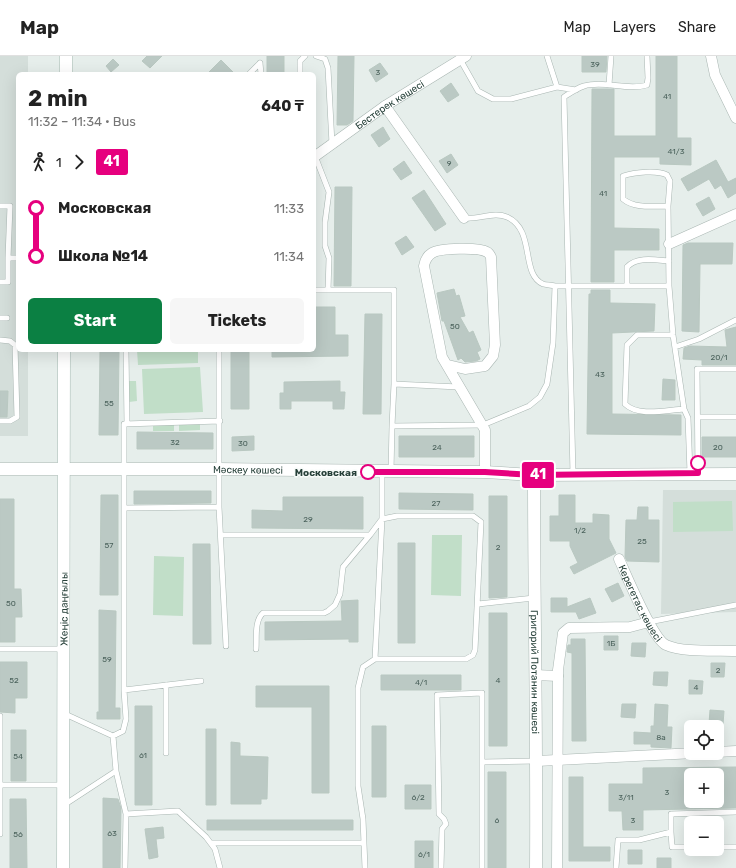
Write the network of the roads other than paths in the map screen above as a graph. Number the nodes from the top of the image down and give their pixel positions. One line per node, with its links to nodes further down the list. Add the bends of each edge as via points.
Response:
1 (66, 56): 9 (street)
2 (305, 56): 12 (lane, via 300,61)
3 (316, 56): 18 (lane, via 325,59 328,68)
4 (547, 56): 14 (lane)
5 (610, 56): 13 (lane)
6 (647, 56): 13 (lane, via 646,85 639,88)
7 (711, 56): 17 (street, via 715,75)
8 (463, 58): 14 (lane, via 478,91 493,98 511,99); 16 (street, Бестерек көшесі)
9 (66, 72)
10 (251, 72): 11 (lane, via 260,63)
11 (261, 72)
12 (300, 72)
13 (609, 84): 15 (lane, via 584,86)
14 (557, 86): 15 (lane)
15 (576, 90): 31 (lane, via 564,97)
16 (385, 106): 18 (street, Бестерек көшесі); 24 (street)
17 (736, 118)
18 (332, 144): 19 (street, Бестерек көшесі)
19 (316, 155)
20 (316, 161): 35 (lane, via 329,192 325,222 325,246 329,258)
21 (0, 206): 26 (lane, via 10,206)
22 (668, 206): 22 (lane, via 668,175 662,173 623,176 623,199 635,205); 25 (lane)
23 (736, 214): 25 (street)
24 (464, 218): 30 (lane, via 474,219 496,214 516,222 525,237 532,274 543,284)
25 (669, 244): 28 (lane)
26 (8, 258): 27 (lane); 29 (lane, via 8,282)
27 (16, 258)
28 (669, 261): 32 (lane, via 631,262 627,267); 33 (lane)
29 (0, 282)
30 (555, 286): 31 (lane); 55 (lane, via 553,343 548,384 540,397 530,406)
31 (568, 286): 32 (lane); 64 (lane)
32 (627, 286): 33 (lane)
33 (669, 286): 39 (lane)
34 (316, 290): 35 (lane)
35 (328, 290): 47 (lane, via 394,290)
36 (0, 318): 37 (lane)
37 (7, 318)
38 (736, 320): 41 (lane, via 699,339)
39 (673, 335): 41 (lane); 49 (lane, via 637,335 627,345 625,404 631,410 639,411)
40 (0, 340): 52 (lane, via 10,341 15,345 16,417 10,421)
41 (675, 347): 49 (lane)
42 (64, 352): 59 (street, Жеңіс даңғылы)
43 (126, 352): 54 (lane)
44 (219, 352): 53 (lane)
45 (448, 365): 45 (street, via 442,357 424,266 426,258 439,250 487,252 492,257 495,345 493,356 485,366 465,369); 48 (street)
46 (736, 369): 50 (lane, via 697,369)
47 (394, 384): 48 (lane); 56 (lane)
48 (461, 387): 55 (street)
49 (684, 409): 63 (lane, via 688,418)
50 (698, 417): 51 (lane); 63 (lane)
51 (736, 417)
52 (0, 421)
53 (220, 421): 54 (lane); 58 (lane)
54 (127, 424): 60 (lane, via 124,424)
55 (483, 425): 56 (lane); 62 (street)
56 (392, 426): 61 (lane)
57 (0, 469): 59 (street, Мәскеу көшесі)
58 (219, 469): 60 (street, Мәскеу көшесі); 61 (street, Мәскеу көшесі); 68 (lane)
59 (63, 470): 60 (street, Мәскеу көшесі); 80 (street, Жеңіс даңғылы)
60 (125, 470): 67 (lane)
61 (386, 472): 62 (street, Мәскеу көшесі); 69 (lane)
62 (485, 472): 66 (street, Мәскеу көшесі)
63 (694, 473): 64 (street, Мәскеу көшесі); 65 (street, Мәскеу көшесі)
64 (573, 474): 66 (street, Мәскеу көшесі)
65 (736, 474)
66 (534, 475): 73 (street, Григорий Потанин көшесі)
67 (124, 508): 68 (lane); 87 (lane)
68 (219, 508): 70 (lane)
69 (382, 519): 71 (lane); 74 (lane, via 397,516 473,516 479,519 481,522); 82 (lane)
70 (221, 535): 71 (lane); 77 (lane)
71 (370, 535): 79 (lane, via 343,567 342,589 335,605 324,613 263,614 257,624)
72 (619, 559): 76 (street, Керегетас көшесі)
73 (534, 598): 74 (lane); 83 (street, Григорий Потанин көшесі)
74 (478, 604): 82 (lane, via 475,650 473,655 466,659)
75 (736, 605): 76 (lane)
76 (649, 622): 81 (street, Керегетас көшесі, via 664,644 677,649); 84 (street, via 630,627 569,628 563,633 560,644)
77 (226, 646)
78 (0, 648): 80 (lane)
79 (256, 649)
80 (64, 650): 88 (street, Жеңіс даңғылы)
81 (736, 651)
82 (376, 659): 107 (lane, via 363,667 358,688 358,786)
83 (535, 675): 84 (street); 96 (street, Григорий Потанин көшесі)
84 (558, 676): 95 (street)
85 (201, 680): 86 (lane)
86 (166, 685): 87 (lane); 93 (lane)
87 (124, 690): 90 (lane, via 126,725 123,731)
88 (64, 714): 90 (lane); 100 (street, Жеңіс даңғылы)
89 (0, 716): 99 (lane)
90 (113, 736): 98 (lane)
91 (736, 751): 92 (street)
92 (724, 752)
93 (166, 753)
94 (684, 754): 95 (street)
95 (559, 760): 96 (street); 118 (street)
96 (537, 761): 97 (lane); 117 (street, Григорий Потанин көшесі)
97 (483, 762): 115 (lane, via 482,693 437,695 438,814 446,824 442,829); 116 (lane)
98 (116, 771): 101 (lane); 103 (lane)
99 (1, 785): 100 (lane); 105 (lane)
100 (63, 785): 101 (street, Жеңіс даңғылы)
101 (63, 805): 111 (street, Жеңіс даңғылы)
102 (736, 812): 104 (lane, via 670,814)
103 (126, 814): 106 (lane, via 178,811); 112 (lane)
104 (671, 832): 108 (lane, via 672,847); 119 (lane, via 639,840 618,840)
105 (0, 834)
106 (211, 843): 107 (lane); 113 (lane)
107 (364, 843): 114 (lane)
108 (684, 847)
109 (724, 847): 110 (lane)
110 (736, 847)
111 (63, 868)
112 (125, 868)
113 (220, 868)
114 (365, 868)
115 (441, 868)
116 (482, 868)
117 (536, 868)
118 (557, 868)
119 (616, 868)

